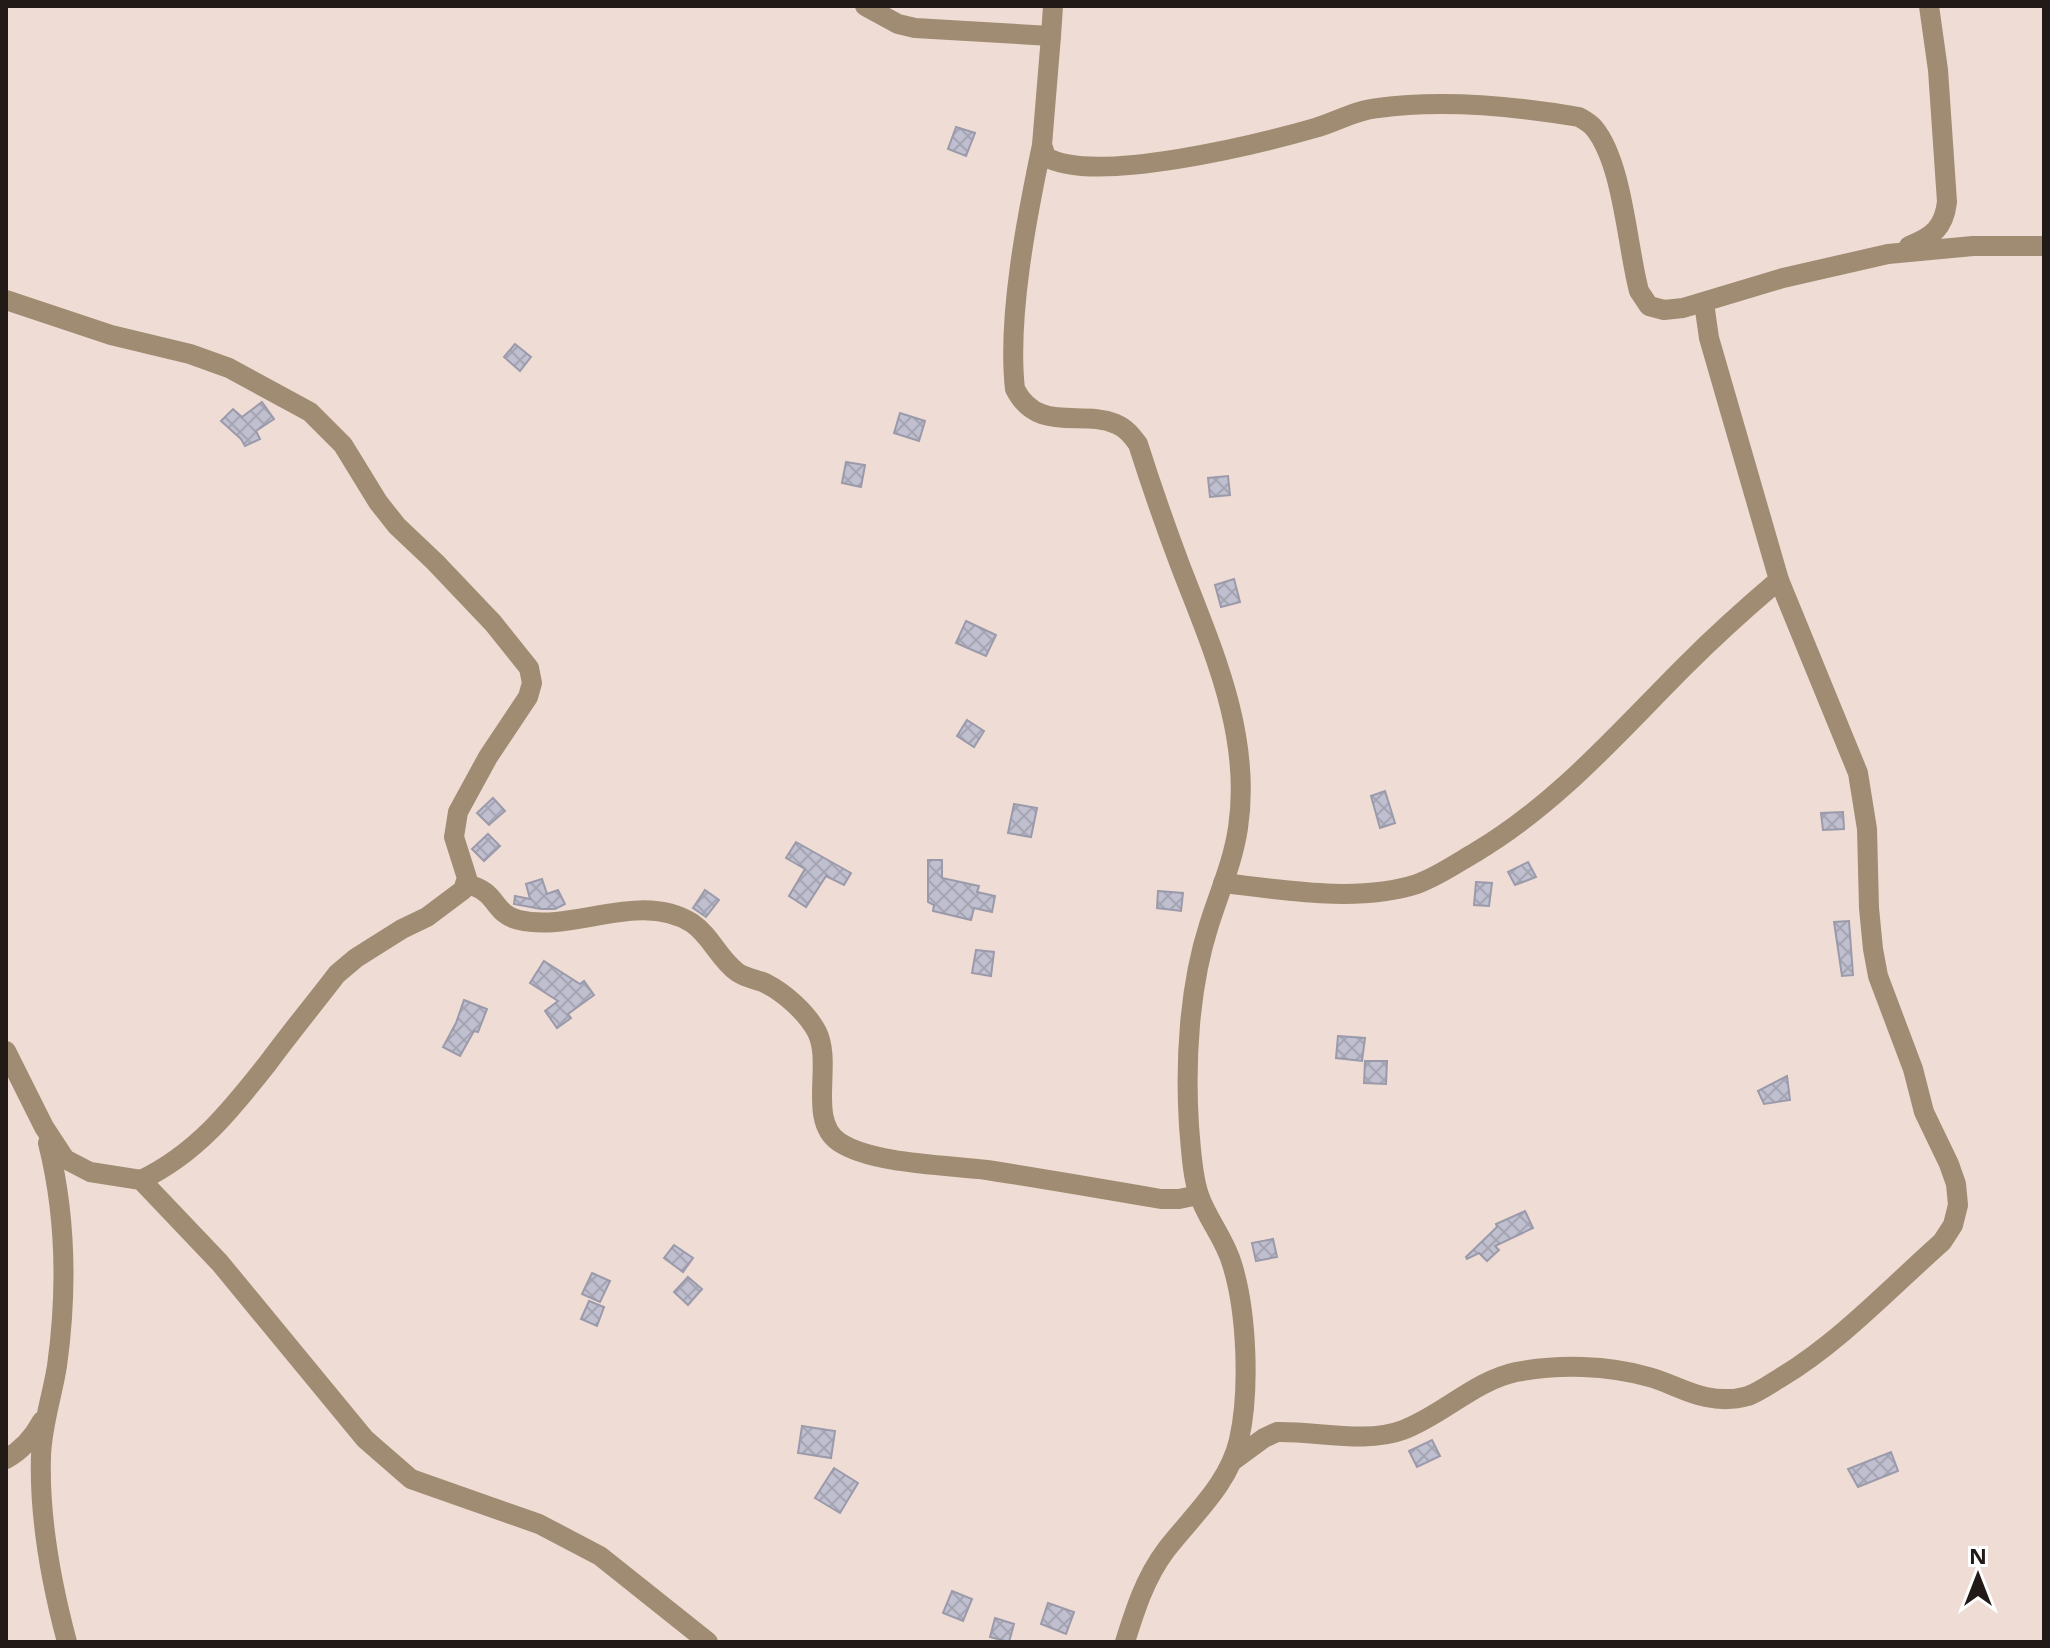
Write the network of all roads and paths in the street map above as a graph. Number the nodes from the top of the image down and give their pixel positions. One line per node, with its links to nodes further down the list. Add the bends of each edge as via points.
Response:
1 (865, 6): 4 (street, via 915,28)
2 (1053, 6): 4 (street)
3 (1929, 6): 7 (street, via 1944,135 1945,212 1927,239)
4 (1051, 36): 5 (street)
5 (1042, 145): 9 (street, via 1046,157 1067,166 1117,167 1293,134 1377,108 1467,105 1579,117 1593,125 1608,156 1639,291 1649,306 1664,310); 11 (street, via 1018,291 1015,389 1022,403 1035,411 1115,423 1138,444 1230,704 1238,760 1238,827)
6 (2044, 246): 7 (street)
7 (1888, 254): 9 (street)
8 (6, 300): 12 (street, via 203,358 310,412 343,445 397,526 521,657 532,676 528,697 458,812 454,837)
9 (1704, 303): 10 (street, via 1709,338)
10 (1779, 580): 11 (street, via 1554,797 1447,869 1418,883 1373,893); 19 (street, via 1858,773 1878,976 1924,1112 1956,1184 1953,1225 1942,1242 1806,1362 1750,1395 1730,1400 1705,1397 1623,1371 1515,1372 1403,1430 1364,1437 1277,1432)
11 (1223, 883): 16 (street, via 1198,963 1189,1036 1186,1078)
12 (466, 884): 15 (street, via 435,912 337,974 210,1133); 16 (street, via 483,889 503,914 519,920 541,923 638,910 691,923 733,969 774,989 811,1022 824,1061 826,1125 836,1140 851,1148 899,1160 1161,1199)
13 (6, 1051): 14 (street)
14 (44, 1127): 15 (street, via 72,1164); 17 (street, via 62,1241 60,1342)
15 (141, 1180): 21 (street, via 220,1263 388,1461 411,1479 539,1524 600,1556)
16 (1198, 1195): 19 (street, via 1222,1238 1239,1290 1245,1362)
17 (44, 1418): 18 (street, via 34,1436); 20 (street, via 41,1457 49,1559)
18 (6, 1459)
19 (1234, 1460): 22 (street, via 1164,1553 1139,1597)
20 (67, 1642)
21 (708, 1642)
22 (1125, 1642)

